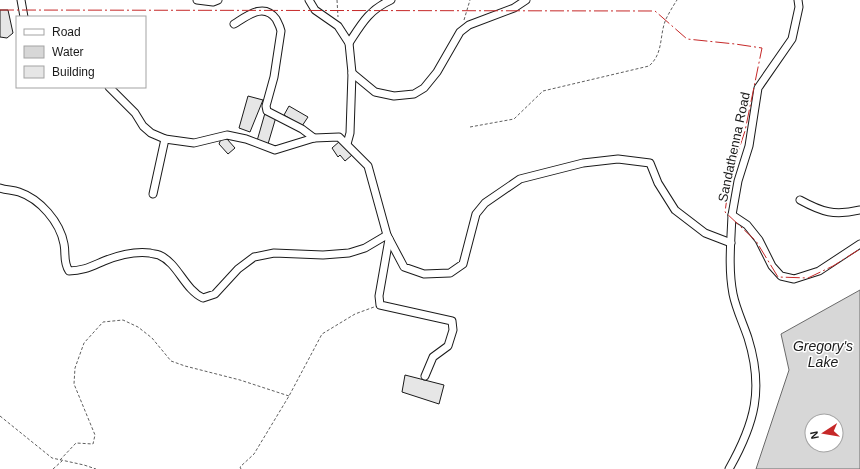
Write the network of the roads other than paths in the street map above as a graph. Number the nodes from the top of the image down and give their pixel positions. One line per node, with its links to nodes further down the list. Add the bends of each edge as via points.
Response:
1 (21, 0): 8 (street)
2 (197, 0): 3 (street)
3 (218, 0)
4 (309, 0): 10 (street, via 316,10 338,26)
5 (391, 0): 10 (street, via 364,19)
6 (526, 0): 11 (street, via 514,8 469,25 460,32 437,72 424,88 414,94 394,96 376,92)
7 (798, 0): 20 (street, Sandathenna Road, via 799,7 792,39 758,88)
8 (24, 16)
9 (234, 24): 13 (street, via 258,11 267,11 274,16 281,31 267,111)
10 (349, 43): 11 (street)
11 (352, 73): 15 (street, via 350,133)
12 (110, 88): 14 (street, via 143,126)
13 (314, 138): 14 (street, via 275,150 246,139 226,135 194,143); 15 (street, via 339,137)
14 (165, 139): 17 (street)
15 (347, 144): 21 (street, via 368,166)
16 (0, 188): 21 (street, via 19,192 44,208 60,232 64,243 64,264 69,271 79,271 126,254 144,252 159,255 171,263 196,295 203,298 215,294 238,269 254,257 274,253 349,253)
17 (153, 194)
18 (800, 200): 19 (street, via 818,210 844,214)
19 (860, 210)
20 (732, 215): 22 (street, Sandathenna Road); 23 (street, via 747,225 781,276 794,279 819,271)
21 (388, 237): 22 (street, via 404,267 424,274 450,273 463,264 476,214 486,203 520,179 583,163 618,158 650,163 658,183 675,210 705,233); 24 (street, via 379,296 380,305 452,321 454,330 448,346 433,356)
22 (732, 243): 25 (street, Sandathenna Road, via 730,265 733,294 756,371 756,399 751,422)
23 (860, 244)
24 (425, 376)
25 (729, 469)

